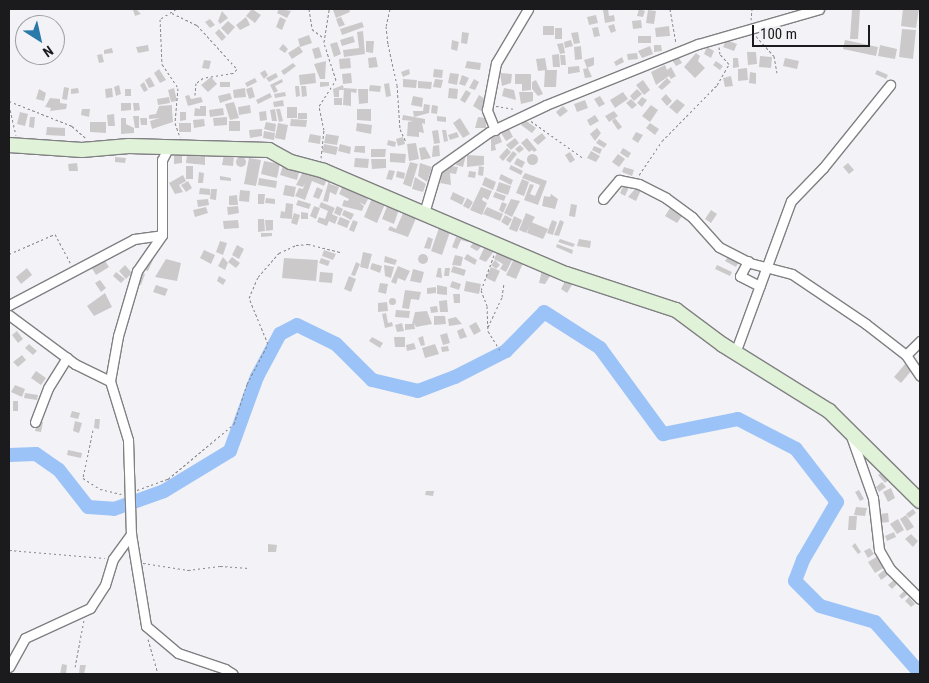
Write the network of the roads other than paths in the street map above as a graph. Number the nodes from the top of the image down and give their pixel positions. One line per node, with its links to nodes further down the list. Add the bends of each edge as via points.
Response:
1 (528, 9): 4 (street, via 499,56 487,112)
2 (819, 9): 4 (street, via 722,36 524,115)
3 (890, 85): 11 (street, via 823,168 791,201)
4 (495, 130): 8 (street, via 436,169)
5 (9, 146): 6 (street, via 91,150 129,146)
6 (168, 148): 8 (street, via 269,150); 9 (street, via 162,160)
7 (603, 199): 10 (street, via 618,180 633,182 685,211 716,245)
8 (424, 213): 16 (street, via 594,284 668,306)
9 (162, 235): 13 (street, via 134,239); 20 (street, via 137,271 118,336)
10 (748, 261): 11 (street); 12 (street, via 740,276)
11 (767, 267): 12 (street); 17 (street, via 782,270 805,282)
12 (760, 286): 16 (street)
13 (9, 305)
14 (9, 315): 18 (street)
15 (920, 341): 17 (street)
16 (734, 353): 22 (street, via 815,402)
17 (906, 355): 19 (street)
18 (67, 358): 20 (street, via 91,374); 21 (street, via 48,388)
19 (920, 376)
20 (110, 381): 24 (street, via 127,432)
21 (35, 422)
22 (848, 428): 23 (street); 25 (street, via 872,498 879,550 890,569)
23 (920, 502)
24 (131, 534): 26 (street, via 113,559 105,585 90,608 26,638); 27 (street, via 146,626 178,653)
25 (920, 599)
26 (9, 666)
27 (232, 674)

